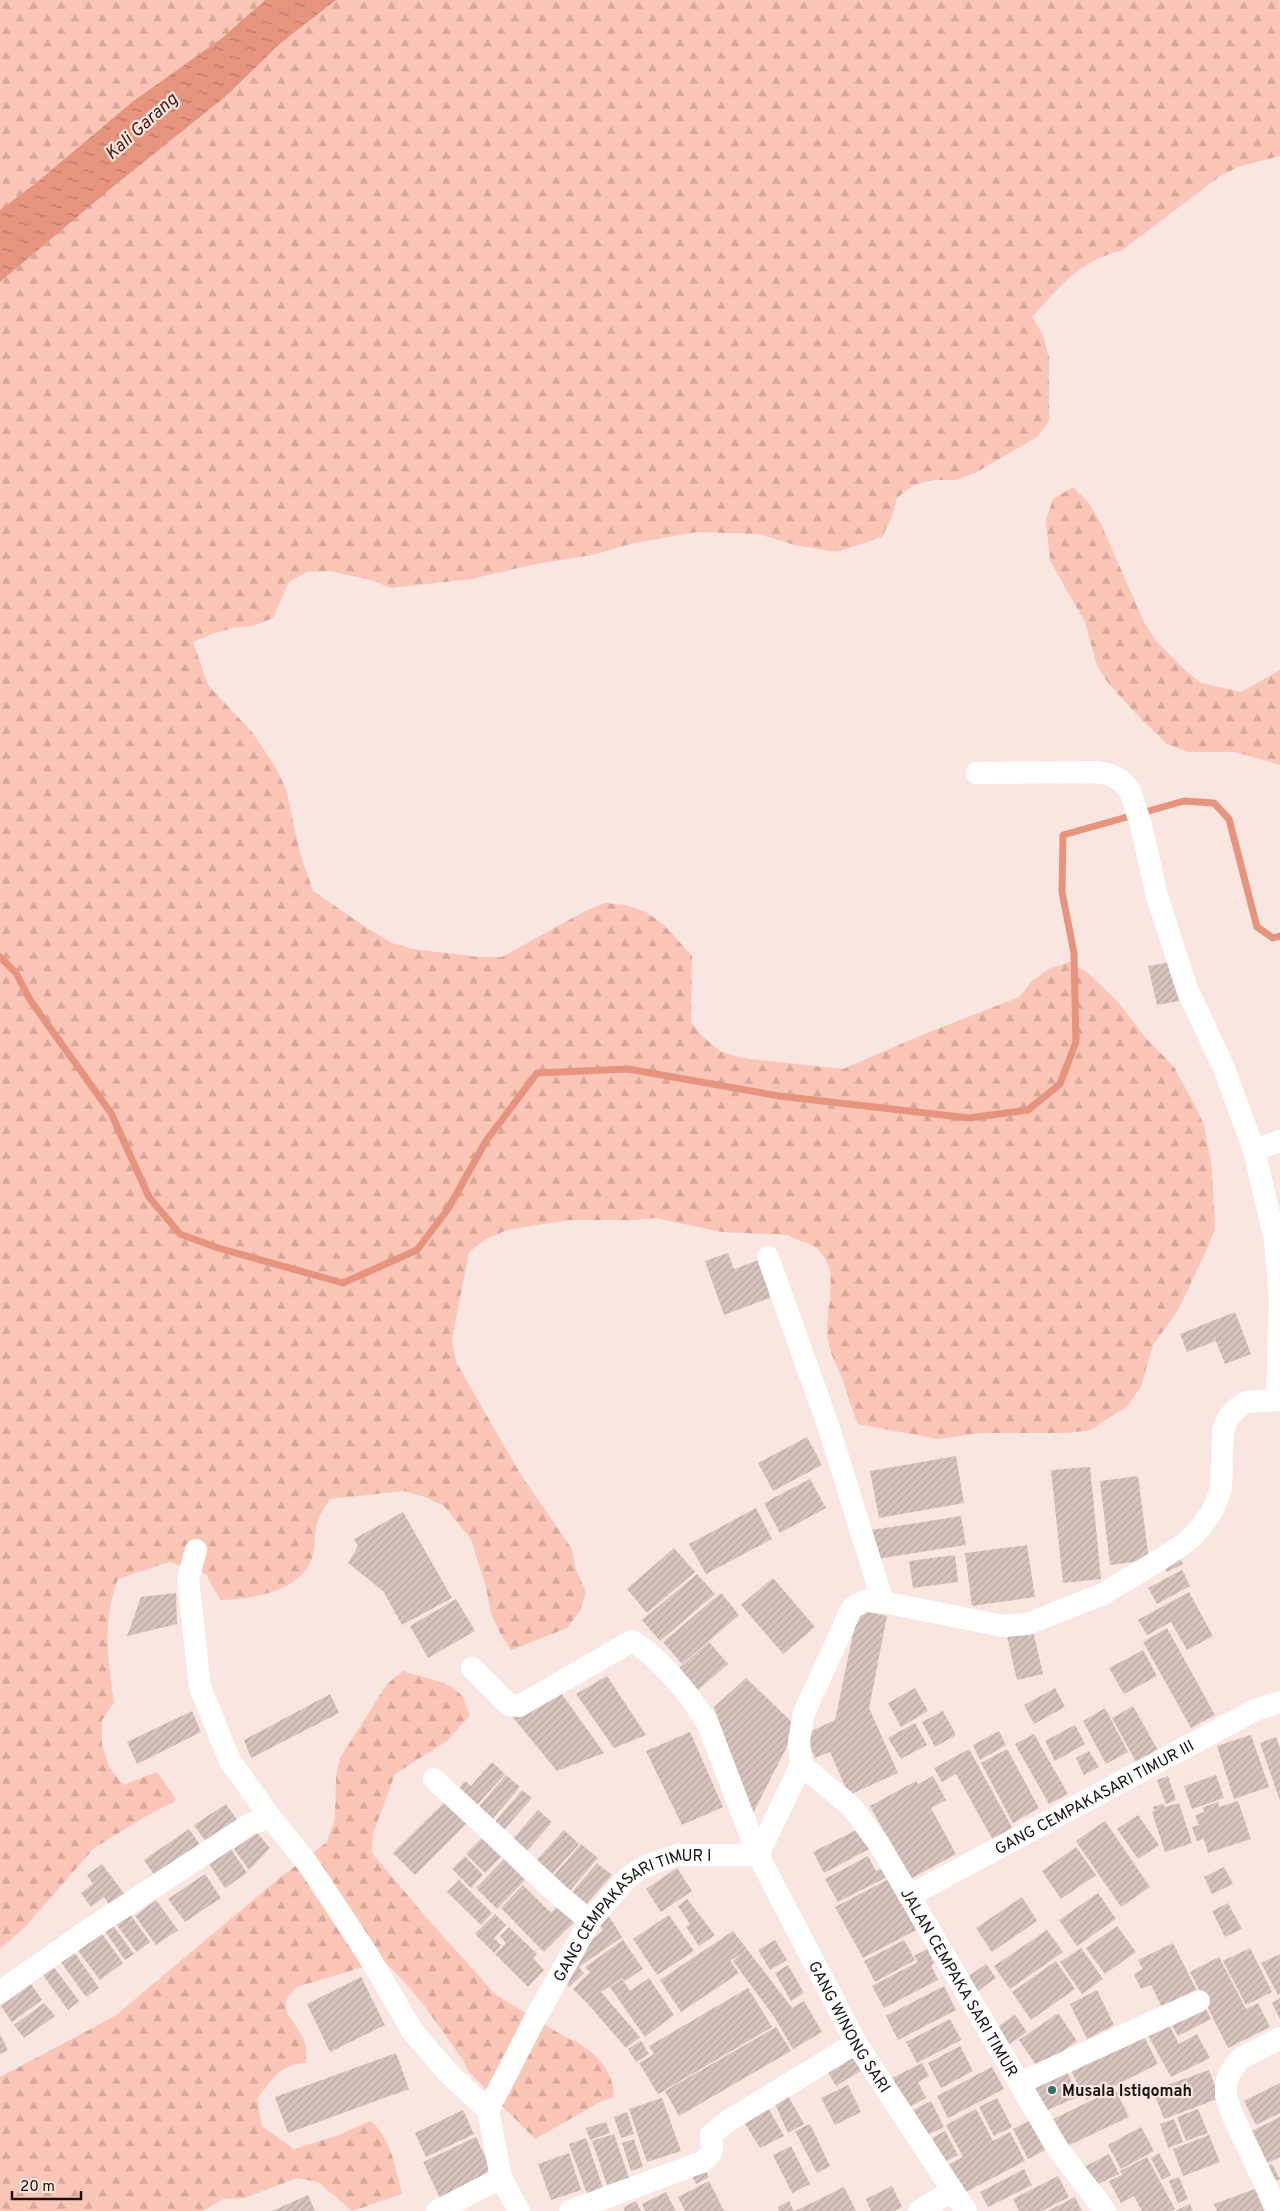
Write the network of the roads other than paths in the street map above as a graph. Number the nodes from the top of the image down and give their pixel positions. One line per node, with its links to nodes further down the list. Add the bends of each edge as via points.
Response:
1 (977, 773): 3 (street, via 1094,772 1122,781 1130,791 1157,896 1187,988 1222,1066)
2 (1280, 1141): 3 (street)
3 (1254, 1150): 5 (street, via 1275,1240 1280,1298)
4 (768, 1257): 7 (street, via 828,1425)
5 (1278, 1400): 7 (street, via 1246,1402 1228,1418 1223,1431 1221,1489 1213,1510 1201,1527 1169,1554 1103,1594 1028,1624 1003,1626)
6 (196, 1550): 12 (street, via 188,1579 200,1687 230,1761)
7 (883, 1602): 10 (street, via 865,1601 849,1611 804,1713 799,1741)
8 (472, 1668): 13 (street, GANG WINONG SARI, via 510,1705 520,1706 632,1641 646,1649 696,1705 708,1724)
9 (1280, 1702): 14 (street, GANG CEMPAKASARI TIMUR III, via 1255,1710)
10 (801, 1765): 13 (street); 14 (street, JALAN CEMPAKA SARI TIMUR, via 851,1806 879,1844)
11 (434, 1779): 15 (street)
12 (271, 1818): 16 (street, via 250,1824); 21 (street, via 308,1864 368,1955 413,2032 450,2075)
13 (758, 1856): 15 (street, GANG CEMPAKASARI TIMUR I, via 677,1855 646,1866 628,1878); 19 (street, GANG WINONG SARI)
14 (909, 1896): 20 (street, JALAN CEMPAKA SARI TIMUR)
15 (590, 1921): 21 (street, GANG CEMPAKASARI TIMUR I)
16 (0, 1992)
17 (1198, 2001): 20 (street)
18 (1280, 2038): 30 (street, via 1240,2060 1226,2083 1232,2114)
19 (856, 2043): 23 (street, GANG WINONG SARI); 26 (street, via 723,2125 711,2135 712,2152 702,2162)
20 (1020, 2083): 29 (street, JALAN CEMPAKA SARI TIMUR, via 1058,2149)
21 (488, 2110): 22 (street)
22 (501, 2178): 24 (street); 25 (street)
23 (952, 2191): 27 (street); 28 (street, GANG WINONG SARI)
24 (437, 2211)
25 (519, 2211)
26 (570, 2211)
27 (919, 2211)
28 (966, 2211)
29 (1106, 2211)
30 (1278, 2211)

